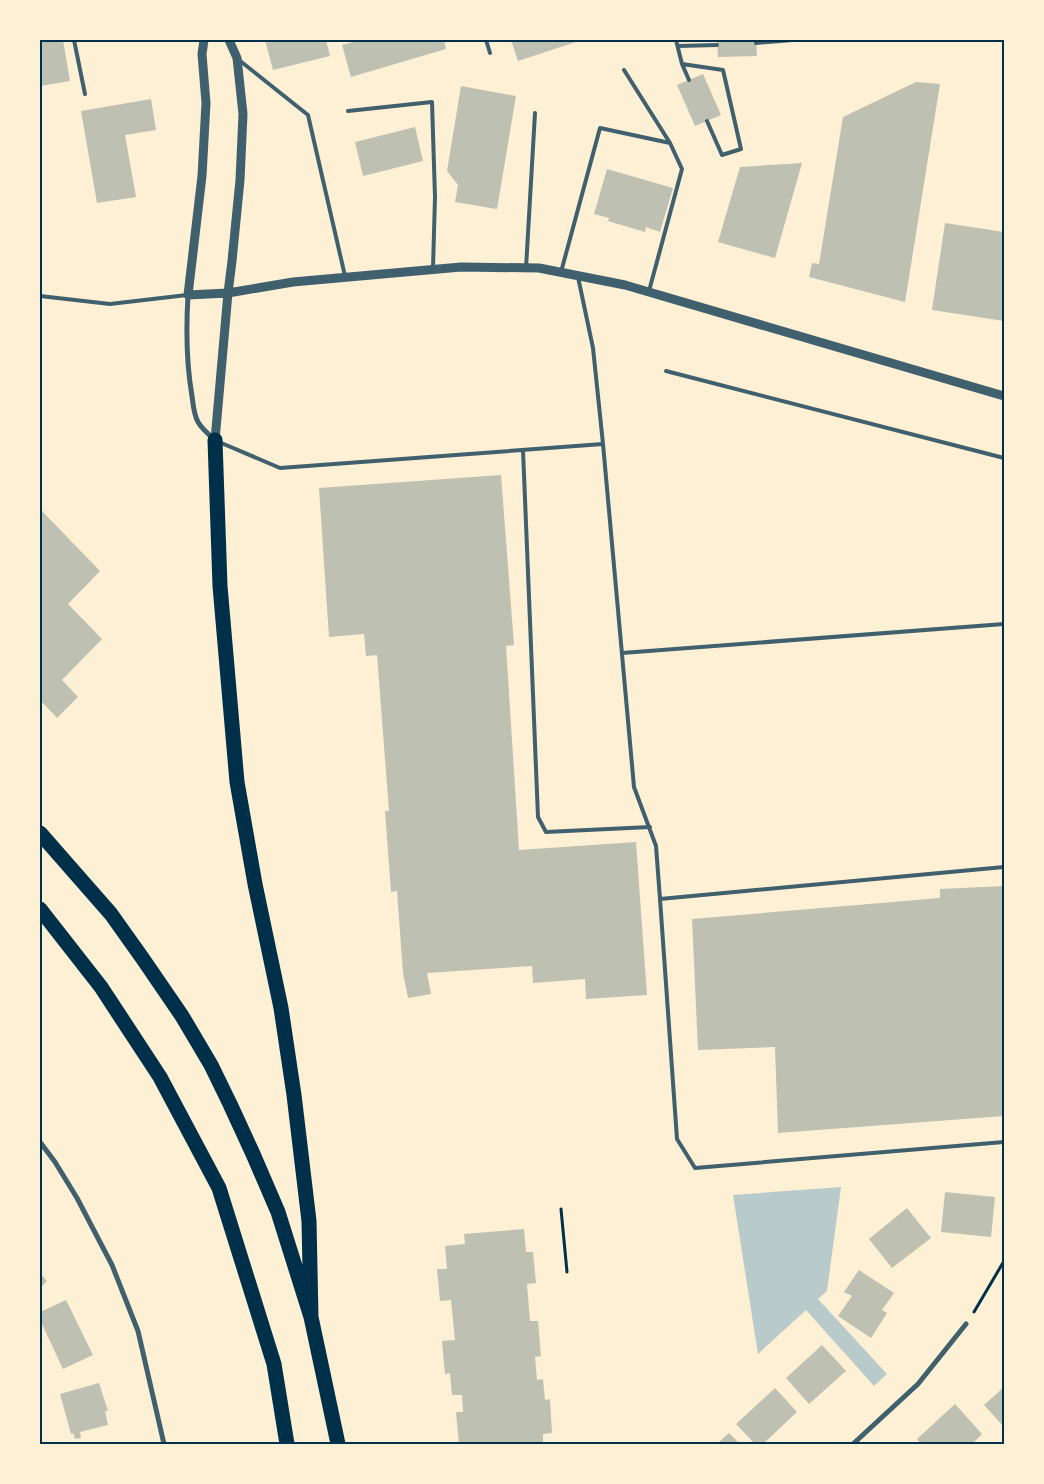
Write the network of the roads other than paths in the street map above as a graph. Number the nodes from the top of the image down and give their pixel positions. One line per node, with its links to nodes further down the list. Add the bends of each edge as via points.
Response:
1 (74, 40): 15 (lane)
2 (204, 40): 27 (street, via 206,103 202,176)
3 (228, 40): 11 (street)
4 (486, 40): 10 (lane)
5 (676, 40): 9 (lane)
6 (793, 40): 7 (lane)
7 (756, 43)
8 (718, 45): 9 (lane)
9 (678, 46): 12 (lane)
10 (490, 53)
11 (237, 58): 24 (lane, via 308,115); 26 (street, via 242,114 238,198)
12 (682, 64): 14 (lane); 18 (lane, via 723,70 741,149 722,155)
13 (624, 70): 19 (lane)
14 (690, 80)
15 (85, 94)
16 (348, 111): 21 (lane, via 432,102)
17 (535, 113): 20 (lane)
18 (707, 121)
19 (670, 143): 22 (lane, via 600,128); 25 (lane, via 682,169)
20 (526, 268): 21 (street); 22 (street)
21 (433, 270): 24 (street)
22 (561, 272): 23 (street)
23 (578, 275): 25 (street); 32 (lane, via 593,348)
24 (346, 278): 26 (street, via 293,282)
25 (649, 291): 30 (street)
26 (228, 293): 27 (street); 31 (street)
27 (188, 295): 28 (lane, via 110,304); 31 (street, via 186,327 193,406 197,421)
28 (40, 296)
29 (666, 371): 34 (lane)
30 (1004, 396)
31 (215, 440): 33 (lane, via 280,468); 44 (highway, via 220,586 237,782 294,1095 309,1221)
32 (603, 444): 33 (lane); 36 (lane)
33 (524, 450): 37 (lane, via 538,817 546,832)
34 (1004, 458)
35 (1004, 624): 36 (lane)
36 (622, 654): 37 (lane, via 634,787)
37 (650, 827): 40 (lane, via 656,846)
38 (40, 834): 44 (highway, via 111,914 182,1016 206,1057 274,1204)
39 (1004, 867): 40 (lane)
40 (660, 899): 43 (lane, via 677,1139 694,1168)
41 (40, 909): 47 (highway, via 101,987 160,1077 219,1188 274,1364)
42 (40, 1142): 46 (street, via 56,1162 112,1265 138,1331)
43 (1004, 1142)
44 (311, 1317): 48 (highway)
45 (966, 1324): 49 (street, via 918,1384)
46 (164, 1444)
47 (287, 1444)
48 (338, 1444)
49 (853, 1444)

